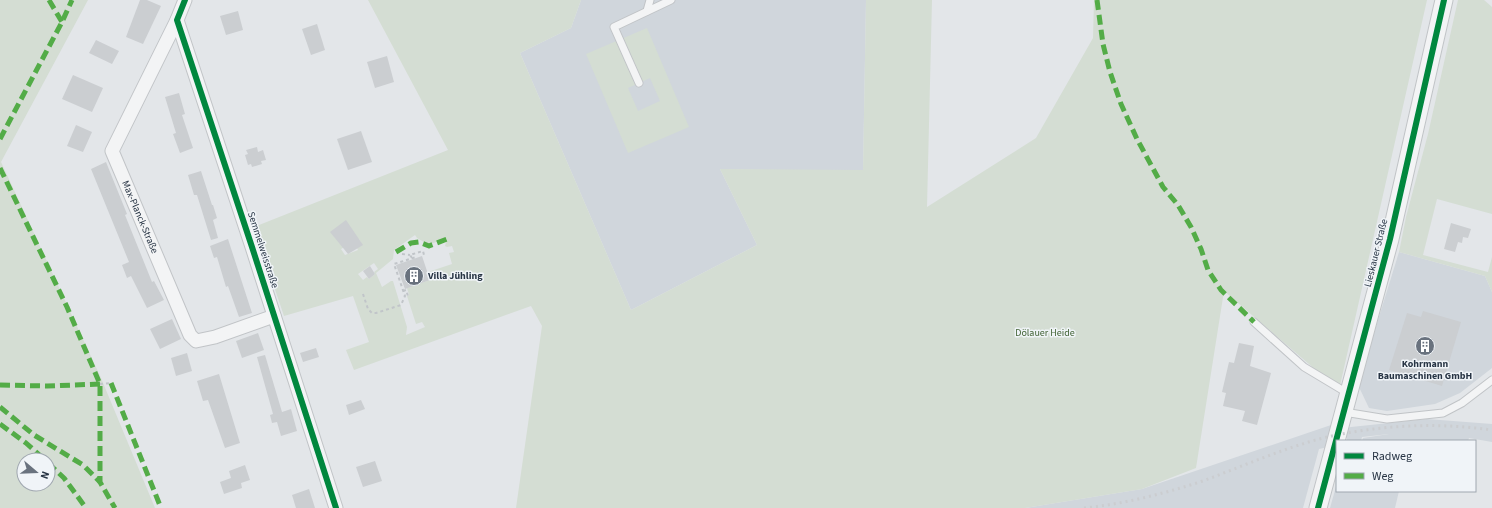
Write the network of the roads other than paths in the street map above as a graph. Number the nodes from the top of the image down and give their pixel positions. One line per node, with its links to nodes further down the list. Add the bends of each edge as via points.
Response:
1 (185, 0): 6 (street)
2 (650, 0): 5 (lane)
3 (671, 0): 5 (lane)
4 (1444, 0): 11 (street, Lieskauer Straße, via 1390,239)
5 (647, 12): 7 (lane, via 614,27)
6 (177, 20): 8 (street, Semmelweisstraße); 8 (street, Max-Planck-Straße, via 112,151 190,335 196,341 215,337)
7 (639, 82)
8 (274, 316): 15 (street, Semmelweisstraße)
9 (1254, 322): 11 (lane, via 1304,367)
10 (1492, 380): 12 (lane, via 1444,413 1387,419)
11 (1349, 394): 12 (street, Lieskauer Straße)
12 (1344, 412): 13 (street, Lieskauer Straße)
13 (1336, 440)
14 (1336, 442): 16 (street, Lieskauer Straße)
15 (336, 508)
16 (1318, 508)

